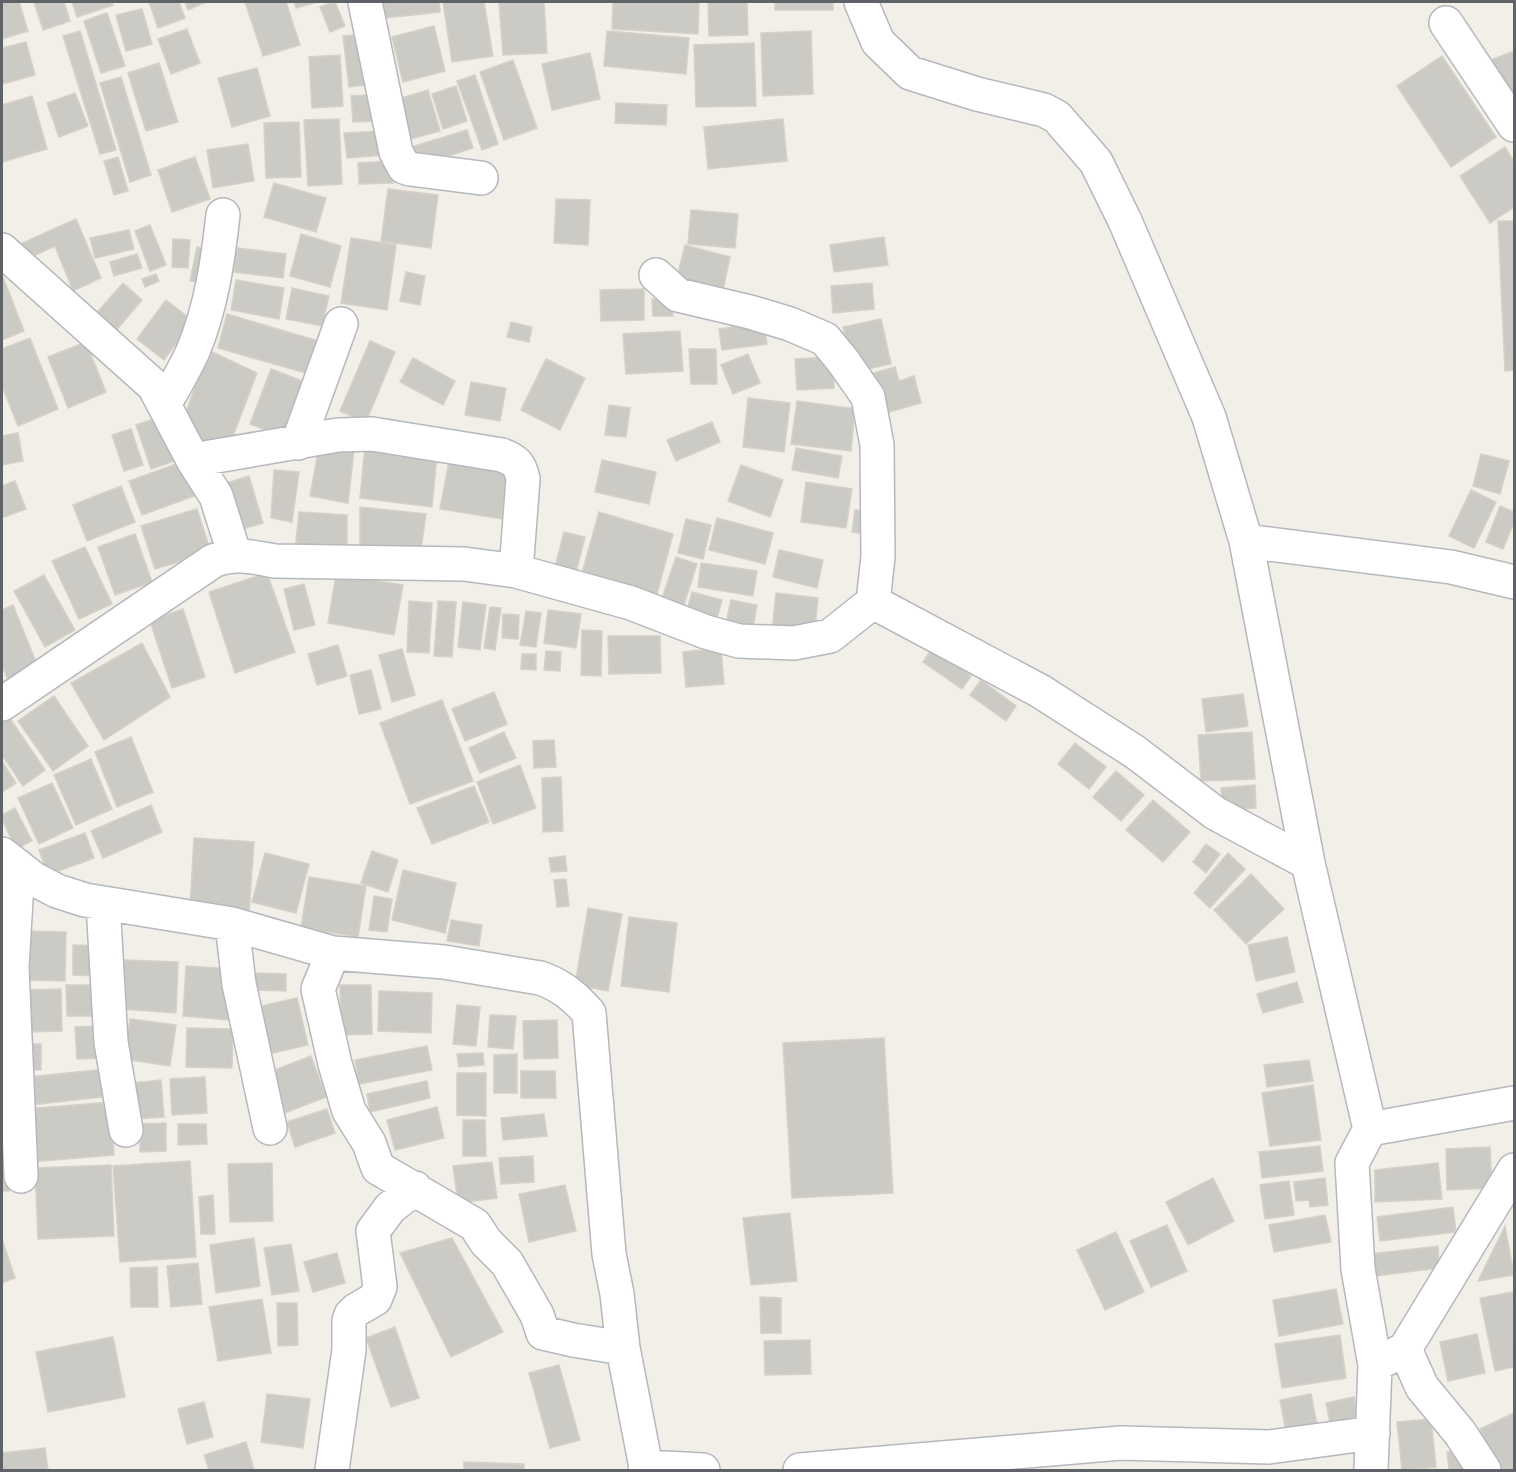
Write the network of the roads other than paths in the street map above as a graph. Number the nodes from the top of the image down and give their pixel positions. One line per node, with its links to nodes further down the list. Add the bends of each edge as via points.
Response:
1 (365, 2): 5 (street, via 399,160 410,169)
2 (861, 2): 13 (street, via 878,42 910,73 1044,110 1057,117 1096,162 1209,417)
3 (1446, 23): 4 (street)
4 (1515, 125)
5 (481, 178)
6 (223, 215): 10 (street, via 219,259 207,308 192,352)
7 (2, 250): 10 (street, via 154,386)
8 (656, 275): 17 (street, via 678,295 750,312 825,339 868,397 877,445 878,556)
9 (341, 324): 11 (street)
10 (164, 405): 12 (street)
11 (298, 442): 12 (street); 15 (street, via 372,434 512,459 521,468 523,479)
12 (193, 459): 14 (street, via 216,496)
13 (1246, 542): 16 (street, via 1451,567); 20 (street)
14 (235, 556): 15 (street, via 275,561 464,564); 18 (street, via 213,561)
15 (516, 571): 17 (street, via 631,603 739,641 794,643 830,636)
16 (1515, 582)
17 (873, 602): 20 (street, via 1040,691 1135,752 1215,813)
18 (2, 704)
19 (10, 860): 21 (street, via 57,891); 29 (street)
20 (1308, 863): 26 (street)
21 (103, 903): 22 (street); 27 (street, via 111,1042)
22 (232, 924): 23 (street); 25 (street, via 239,984)
23 (333, 953): 30 (street, via 318,989 349,1111 369,1143 378,1168); 31 (street, via 444,962 540,978 573,995 589,1013 609,1254)
24 (1515, 1103): 26 (street)
25 (270, 1128)
26 (1370, 1129): 33 (street, via 1352,1163 1358,1269)
27 (126, 1130)
28 (1515, 1170): 32 (street)
29 (21, 1176)
30 (415, 1188): 31 (street, via 475,1225 507,1263 543,1332); 38 (street, via 390,1208 373,1231 380,1287 375,1299 356,1310 349,1322 349,1350)
31 (623, 1348): 36 (street)
32 (1405, 1349): 33 (street); 42 (street, via 1422,1387)
33 (1375, 1365): 34 (street)
34 (1373, 1433): 35 (street); 41 (street)
35 (1273, 1459): 37 (street, via 1122,1443)
36 (646, 1468): 39 (street)
37 (864, 1468): 40 (street)
38 (332, 1470)
39 (703, 1470)
40 (800, 1470)
41 (1371, 1470)
42 (1484, 1470)

